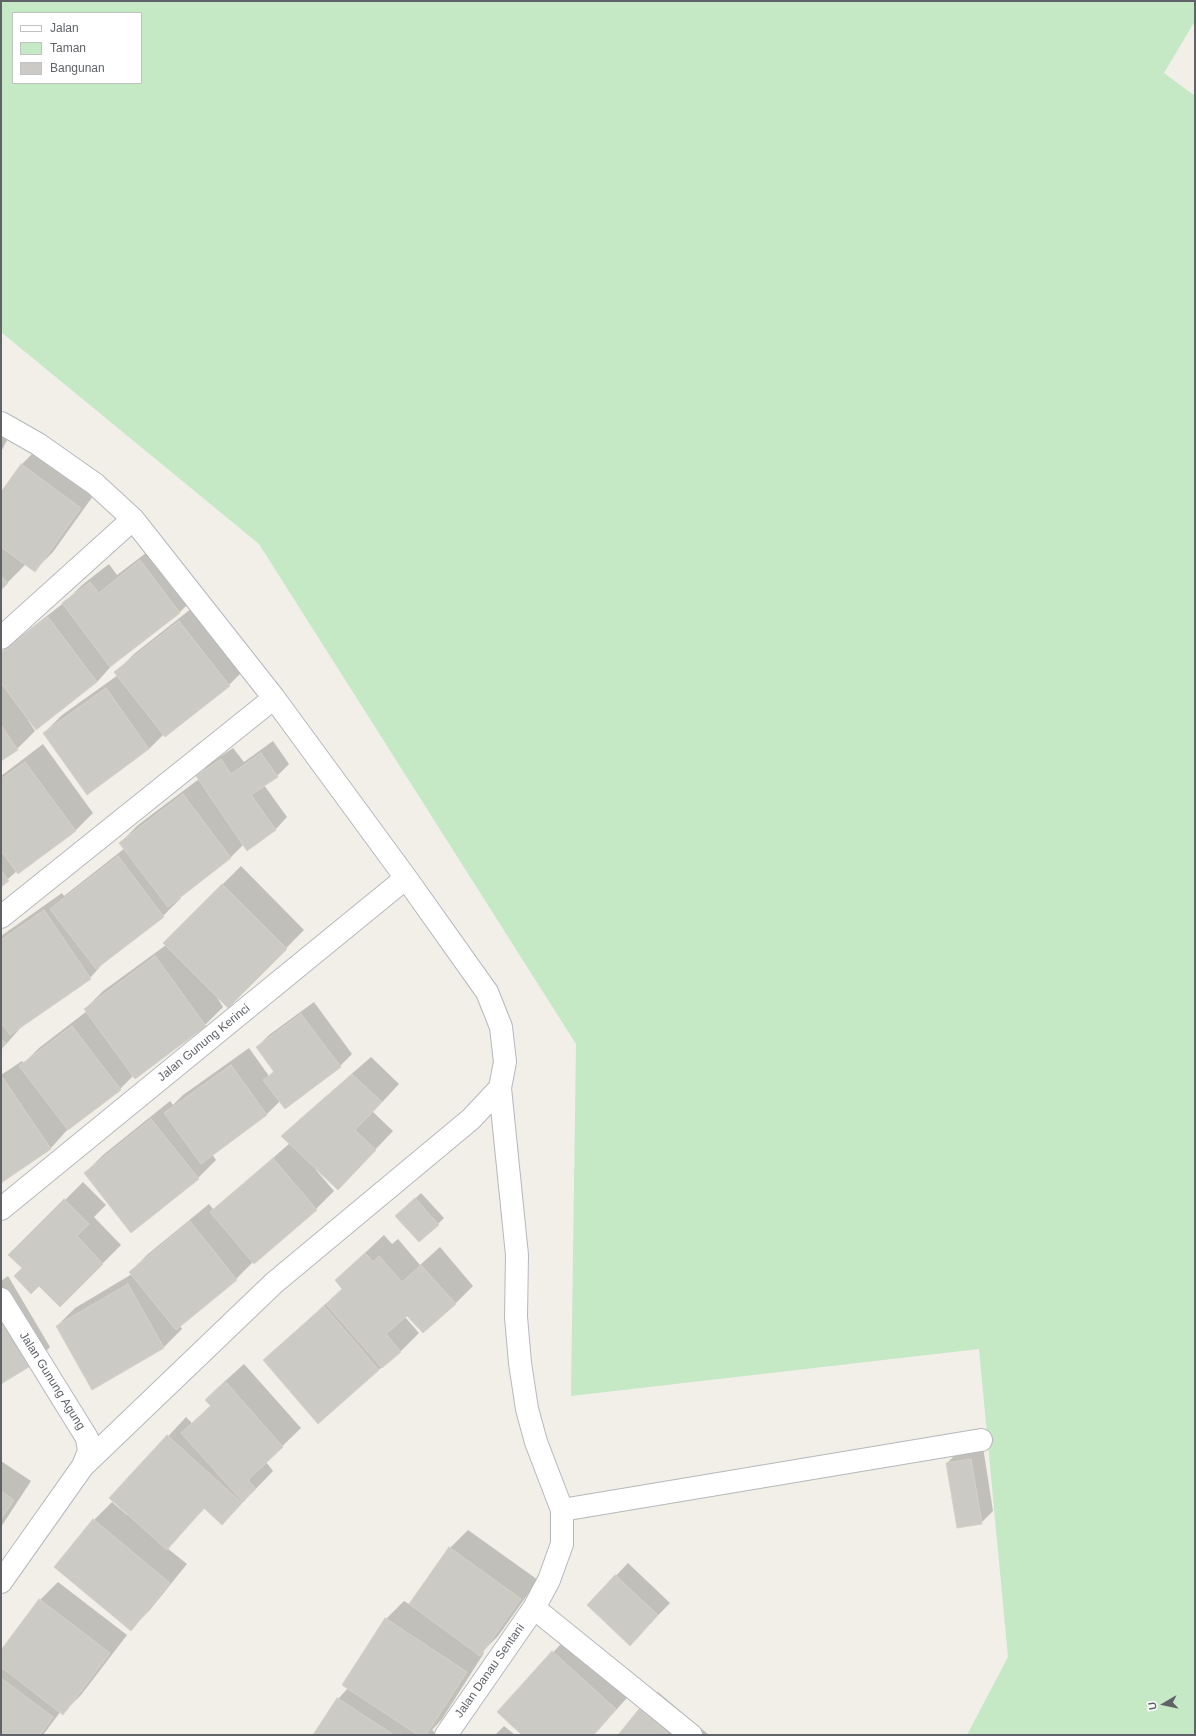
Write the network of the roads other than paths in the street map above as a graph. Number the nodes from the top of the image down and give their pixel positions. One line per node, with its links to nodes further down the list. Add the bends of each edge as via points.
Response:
1 (1, 423): 2 (street, via 38,444 95,484)
2 (133, 518): 3 (street); 4 (street)
3 (1, 638)
4 (274, 698): 5 (street); 6 (street)
5 (406, 878): 7 (street, via 487,992 501,1027 505,1062); 8 (street, Jalan Gunung Kerinci)
6 (1, 917)
7 (500, 1088): 11 (street, via 471,1119 274,1283); 12 (street, via 517,1255 516,1317 520,1363 527,1409 536,1442)
8 (1, 1208)
9 (1, 1299): 11 (street, Jalan Gunung Agung, via 87,1438 89,1451)
10 (981, 1440): 12 (street)
11 (83, 1466): 13 (street)
12 (562, 1510): 14 (street, Jalan Danau Sentani, via 562,1544)
13 (1, 1582)
14 (534, 1608): 15 (street, Jalan Danau Sentani); 16 (street)
15 (446, 1735)
16 (691, 1735)

